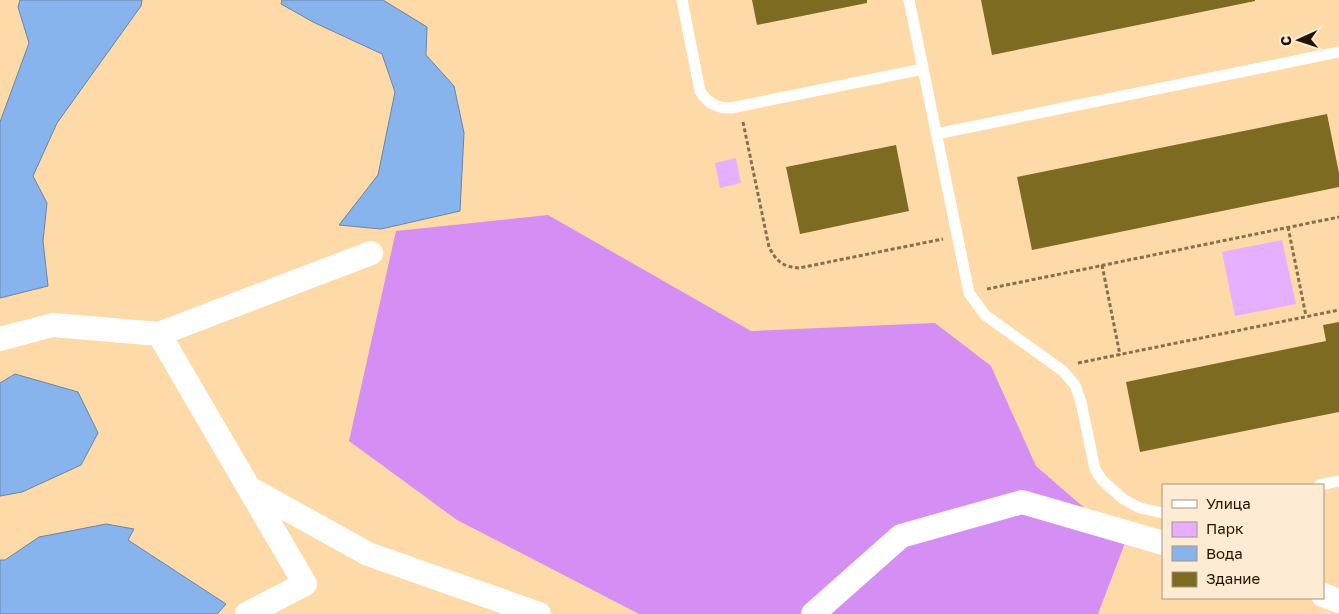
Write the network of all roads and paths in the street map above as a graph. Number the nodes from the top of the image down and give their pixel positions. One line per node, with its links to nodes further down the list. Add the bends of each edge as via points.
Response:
1 (682, 0): 5 (lane, via 700,91 713,105)
2 (909, 0): 4 (lane)
3 (1339, 52): 6 (lane)
4 (923, 69): 5 (lane); 6 (lane)
5 (740, 107): 9 (path, via 769,247 774,258 782,264 800,268)
6 (936, 134): 9 (lane)
7 (1339, 217): 8 (path)
8 (1288, 227): 11 (path); 14 (path)
9 (957, 236): 12 (lane)
10 (371, 253): 15 (street)
11 (1102, 265): 12 (path); 17 (path)
12 (969, 293): 18 (lane, via 985,315)
13 (1339, 310): 14 (path)
14 (1306, 316): 17 (path)
15 (159, 334): 16 (street, via 53,325); 21 (street)
16 (0, 339)
17 (1120, 354): 18 (path)
18 (1058, 367): 22 (lane, via 1070,378 1078,393 1095,470 1102,480 1123,499 1140,508)
19 (1339, 481): 20 (lane)
20 (1324, 484)
21 (249, 488): 26 (street, via 305,584); 27 (street, via 368,554)
22 (1162, 513)
23 (1162, 543): 28 (street, via 1022,502 900,536)
24 (1324, 595): 25 (street)
25 (1339, 600)
26 (247, 614)
27 (539, 614)
28 (813, 614)

